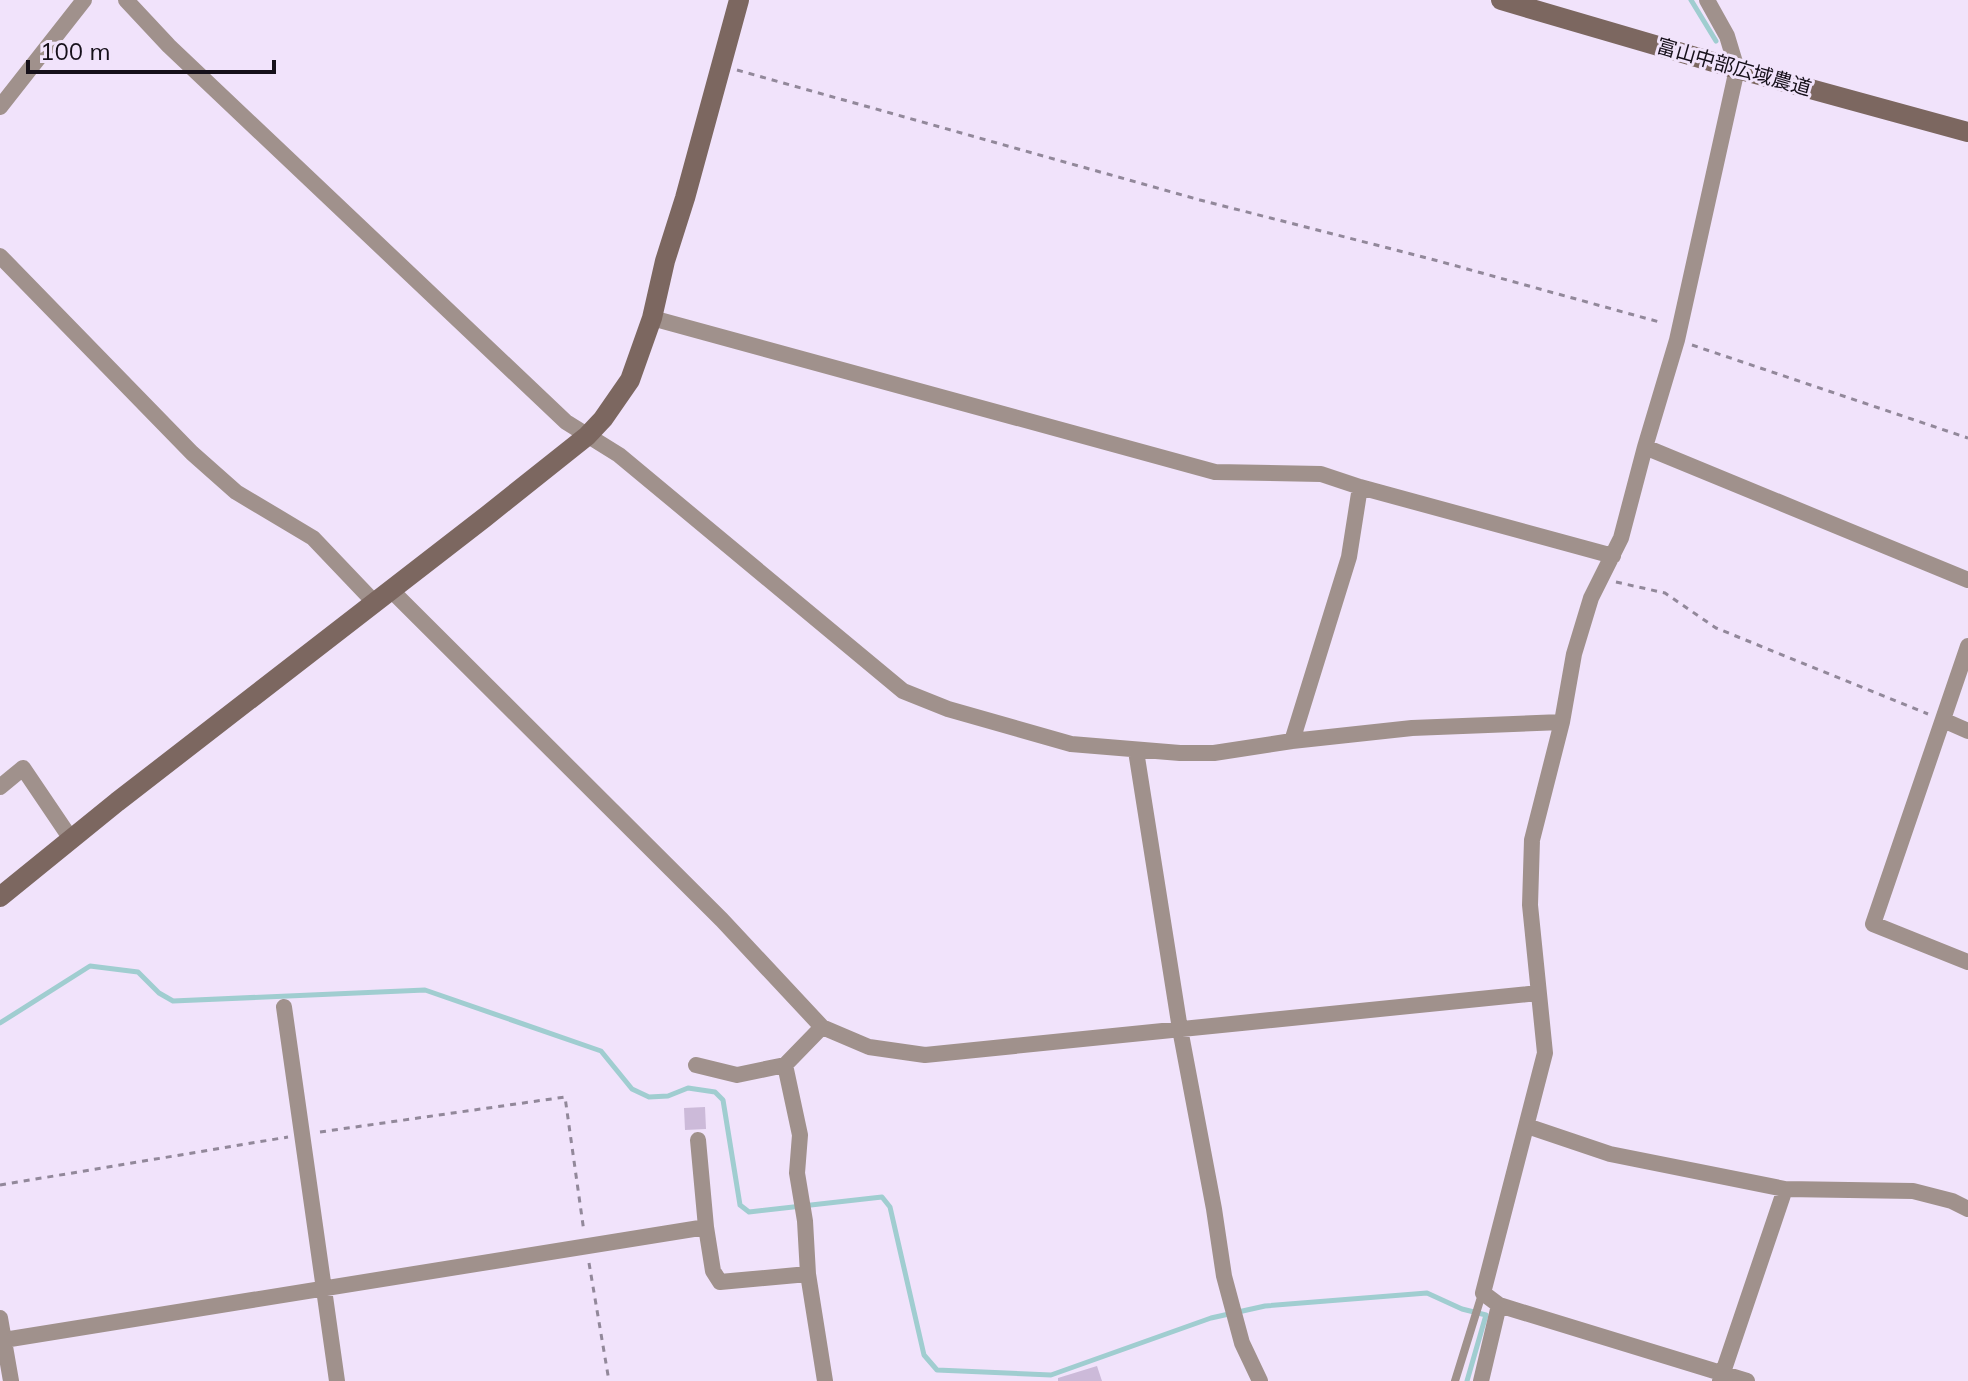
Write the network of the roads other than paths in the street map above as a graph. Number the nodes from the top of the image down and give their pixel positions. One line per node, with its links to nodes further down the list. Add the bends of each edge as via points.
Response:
1 (84, 0): 7 (street)
2 (126, 0): 11 (street, via 566,422)
3 (739, 0): 10 (street)
4 (1501, 0): 6 (street, 富山中部広域農道)
5 (1707, 0): 6 (street)
6 (1737, 69): 8 (street, 富山中部広域農道); 12 (street, via 1679,334)
7 (0, 107)
8 (1968, 132)
9 (0, 256): 16 (street, via 192,453 236,492 313,538)
10 (652, 318): 11 (street, via 630,380); 13 (street, via 1215,472 1321,474)
11 (587, 436): 16 (street); 22 (street, via 619,455 903,691 1071,744)
12 (1645, 447): 14 (street); 15 (street)
13 (1360, 487): 14 (street); 21 (street, via 1349,557)
14 (1613, 556): 19 (street, via 1591,598)
15 (1968, 580)
16 (382, 596): 24 (street); 29 (street, via 722,920)
17 (1968, 646): 18 (street)
18 (1943, 720): 20 (street); 26 (street, via 1873,924)
19 (1562, 722): 21 (street, via 1412,728); 27 (street, via 1532,840 1530,905)
20 (1968, 731)
21 (1292, 741): 22 (street, via 1214,753)
22 (1136, 751): 30 (street)
23 (0, 787): 24 (street, via 23,768)
24 (71, 839): 25 (street)
25 (0, 897)
26 (1968, 962)
27 (1538, 993): 30 (street); 33 (street, via 1545,1053)
28 (284, 1007): 39 (street)
29 (822, 1027): 30 (street, via 869,1047 925,1055); 32 (street)
30 (1180, 1029): 48 (street, via 1224,1276 1242,1343)
31 (696, 1065): 32 (street, via 737,1075)
32 (785, 1065): 38 (street, via 800,1135 797,1173)
33 (1527, 1126): 35 (street, via 1610,1154); 40 (street)
34 (698, 1140): 37 (street)
35 (1785, 1189): 36 (street, via 1913,1191); 44 (street)
36 (1968, 1209)
37 (706, 1227): 38 (street, via 713,1271 720,1282); 39 (street)
38 (808, 1274): 47 (street)
39 (325, 1289): 43 (street); 46 (street)
40 (1483, 1293): 41 (street); 49 (lane)
41 (1499, 1305): 44 (street); 50 (street)
42 (0, 1318): 43 (street)
43 (4, 1340): 45 (street)
44 (1721, 1377): 51 (street)
45 (11, 1381)
46 (337, 1381)
47 (825, 1381)
48 (1260, 1381)
49 (1455, 1381)
50 (1481, 1381)
51 (1747, 1381)

